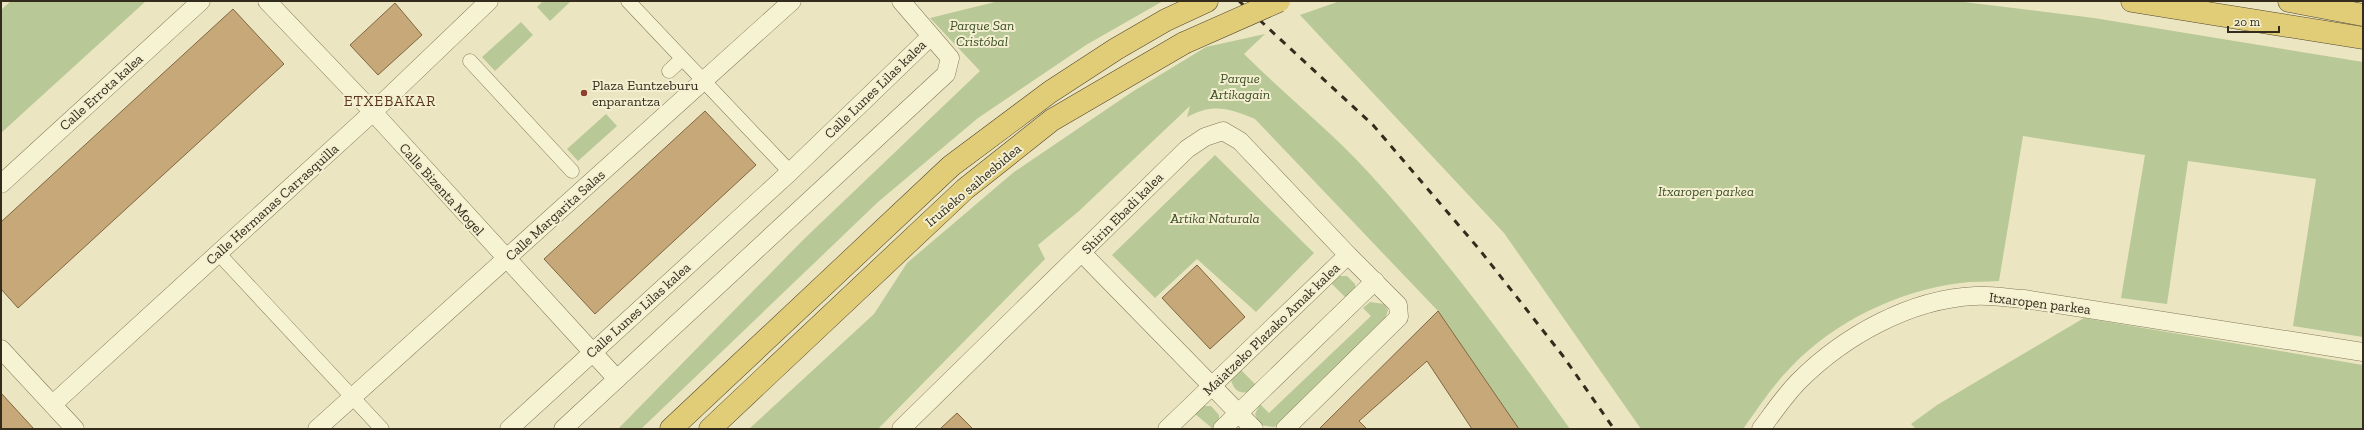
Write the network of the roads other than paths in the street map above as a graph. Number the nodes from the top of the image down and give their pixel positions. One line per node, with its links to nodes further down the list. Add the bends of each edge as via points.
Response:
1 (201, 1): 21 (street, Calle Errota kalea)
2 (267, 1): 18 (street, Calle Bizenta Mogel)
3 (489, 1): 18 (street, Calle Hermanas Carrasquilla)
4 (628, 1): 14 (street)
5 (792, 1): 17 (street, Calle Margarita Salas)
6 (901, 1): 12 (street)
7 (1207, 1): 26 (highway, Iruñeko saihesbidea, via 1166,20 1050,92 951,166)
8 (1278, 1): 27 (highway, Iruñeko saihesbidea, bridge, via 1184,43 1052,120 965,189)
9 (2132, 1): 13 (highway)
10 (2289, 1): 11 (highway)
11 (2363, 15)
12 (930, 37): 20 (street, Calle Lunes Lilas kalea); 32 (street, Calle Lunes Lilas kalea, via 950,58 946,74)
13 (2363, 38)
14 (682, 59): 16 (street); 17 (street)
15 (470, 61): 19 (street, via 527,114)
16 (669, 71)
17 (704, 80): 20 (street); 25 (street, Calle Margarita Salas)
18 (373, 112): 23 (street, Calle Hermanas Carrasquilla); 25 (street, Calle Bizenta Mogel)
19 (572, 171)
20 (790, 172): 30 (street, Calle Lunes Lilas kalea)
21 (1, 184)
22 (1082, 253): 24 (street, Shirin Ebadi kalea, via 1187,149 1205,137 1223,131 1240,141); 33 (street); 46 (street, Shirin Ebadi kalea)
23 (218, 254): 34 (street); 35 (street, Calle Hermanas Carrasquilla)
24 (1348, 256): 28 (street, Maiatzeko Plazako Amak kalea); 33 (street, Maiatzeko Plazako Amak kalea)
25 (506, 259): 30 (street, Calle Bizenta Mogel); 34 (street, Calle Margarita Salas)
26 (836, 272): 42 (highway, via 757,331); 43 (highway, Iruñeko saihesbidea)
27 (874, 272): 44 (highway, Iruñeko saihesbidea); 45 (highway, via 830,333)
28 (1375, 282): 36 (street); 50 (street, Maiatzeko Plazako Amak kalea, via 1398,305 1398,317)
29 (1, 350): 35 (street)
30 (592, 352): 32 (street, Calle Bizenta Mogel); 40 (street, Calle Lunes Lilas kalea)
31 (2363, 352): 51 (street, Itxaropen parkea, via 2024,299 1975,296 1926,305 1887,319 1854,336 1797,382)
32 (617, 379): 41 (street, Calle Lunes Lilas kalea)
33 (1212, 386): 36 (street); 47 (street, Maiatzeko Plazako Amak kalea)
34 (353, 397): 38 (street, Calle Margarita Salas); 39 (street)
35 (53, 404): 37 (street)
36 (1238, 413): 48 (street); 49 (street)
37 (75, 429)
38 (317, 429)
39 (382, 429)
40 (509, 429)
41 (563, 429)
42 (653, 429)
43 (671, 429)
44 (710, 429)
45 (728, 429)
46 (901, 429)
47 (1167, 429)
48 (1222, 429)
49 (1254, 429)
50 (1285, 429)
51 (1761, 429)

